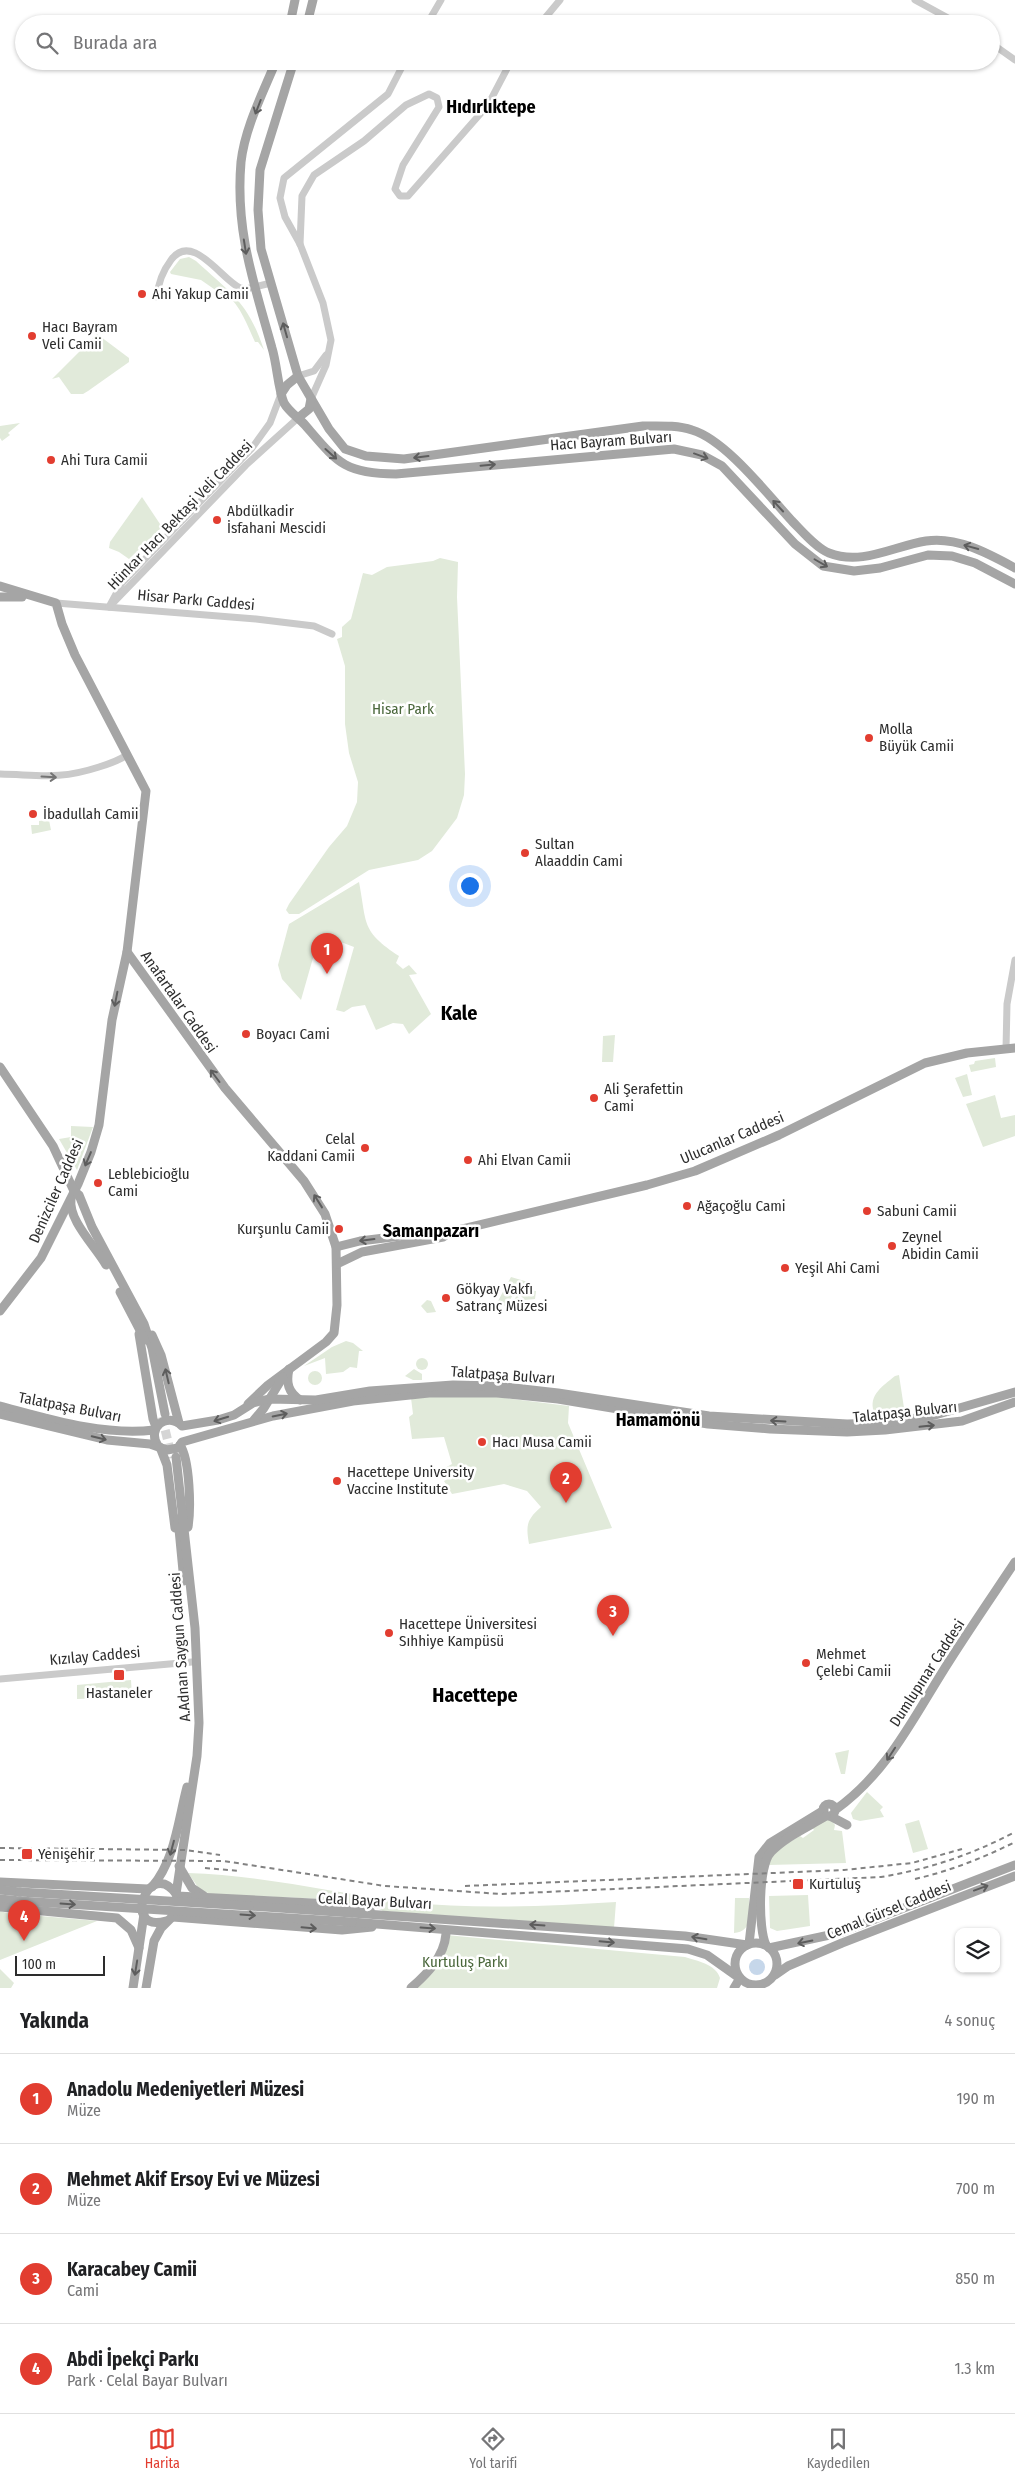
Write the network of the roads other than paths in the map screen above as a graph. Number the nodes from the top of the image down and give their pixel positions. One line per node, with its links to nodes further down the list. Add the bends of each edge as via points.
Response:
1 (295, 0): 6 (main road)
2 (312, 0): 7 (main road)
3 (442, 0): 8 (street)
4 (560, 0): 9 (street)
5 (915, 0): 10 (street)
6 (292, 15)
7 (309, 15)
8 (433, 15)
9 (548, 15)
10 (942, 15)
11 (1000, 49): 12 (street)
12 (1015, 60)
13 (272, 70): 19 (main road, Hacı Bayram Bulvarı, one-way to 19, via 247,134 242,159 240,212)
14 (291, 70): 18 (main road, Hacı Bayram Bulvarı, via 263,153 258,187 261,249)
15 (400, 70): 17 (street, via 388,94 284,178 280,198 285,217)
16 (506, 70): 17 (street, via 488,105 408,196 400,196 395,189 403,165 439,108 437,98 429,94 406,106 314,175 302,196)
17 (300, 244): 21 (street, via 323,302 331,340)
18 (271, 283): 19 (street); 22 (main road, Hacı Bayram Bulvarı, one-way to 18)
19 (254, 287): 20 (street, via 237,286 195,252 184,250 174,256 162,274); 23 (main road, Hacı Bayram Bulvarı, via 273,349)
20 (157, 297)
21 (329, 351): 22 (street, via 314,370); 24 (street)
22 (298, 376): 23 (main road); 24 (main road, Hacı Bayram Bulvarı)
23 (281, 394): 25 (main road, Hacı Bayram Bulvarı, via 285,405); 32 (street, Hünkar Hacı Bektaşi Veli Caddesi, via 270,423 252,448 122,583)
24 (311, 398): 25 (main road, via 309,409); 26 (main road, Hacı Bayram Bulvarı, one-way to 24, via 980,550 954,543 927,541 854,557 829,553 804,534 730,455 706,435 691,429 644,426 404,460 383,459 345,449)
25 (298, 418): 27 (main road, Hacı Bayram Bulvarı, one-way to 27, via 333,457 344,465 372,474 674,449 702,455 722,466 795,544 823,566 854,571 880,568 928,554 952,556 975,563); 32 (street, Hünkar Hacı Bektaşi Veli Caddesi, via 246,465)
26 (1015, 568)
27 (1015, 584)
28 (0, 586): 30 (main road)
29 (0, 597): 30 (main road)
30 (33, 597): 31 (main road)
31 (56, 603): 32 (street, Hisar Parkı Caddesi); 34 (main road, Anafartalar Caddesi, via 70,642)
32 (109, 607): 33 (street, Hisar Parkı Caddesi, via 305,625)
33 (332, 634)
34 (127, 755): 35 (street, one-way to 34, via 74,775); 36 (main road, Anafartalar Caddesi, via 146,791)
35 (0, 774)
36 (127, 952): 38 (main road, Denizciler Caddesi); 39 (main road, Anafartalar Caddesi)
37 (1015, 960): 40 (street, via 1007,1004)
38 (122, 969): 39 (main road); 42 (main road, Denizciler Caddesi, one-way to 42, via 98,1125 91,1152)
39 (139, 970): 47 (main road, Anafartalar Caddesi, one-way to 39, via 325,1214 304,1181 225,1088)
40 (1011, 1048): 46 (main road, Ulucanlar Caddesi, via 967,1053 925,1063 779,1135 695,1171)
41 (0, 1067): 42 (main road, via 53,1146)
42 (74, 1191): 43 (main road, via 71,1204); 44 (main road); 45 (main road, Denizciler Caddesi)
43 (75, 1220): 44 (main road); 45 (main road); 50 (main road, via 106,1264)
44 (91, 1224): 50 (main road)
45 (56, 1228): 49 (main road, Denizciler Caddesi, via 32,1272)
46 (450, 1232): 47 (main road, one-way to 47, via 441,1230); 48 (main road, via 440,1238 362,1252)
47 (336, 1247): 48 (main road, Anafartalar Caddesi)
48 (337, 1264): 51 (main road, Anafartalar Caddesi, via 334,1333)
49 (0, 1311)
50 (140, 1325): 59 (main road); 61 (main road, one-way to 50, via 161,1355); 62 (main road)
51 (289, 1369): 53 (main road); 54 (main road, via 289,1387); 57 (main road, Anafartalar Caddesi)
52 (1015, 1392): 54 (main road, Talatpaşa Bulvarı, one-way to 54, via 935,1415 856,1424 709,1416 558,1392 472,1385 410,1387)
53 (269, 1399): 54 (main road, Talatpaşa Bulvarı); 57 (main road, Talatpaşa Bulvarı); 60 (main road)
54 (300, 1400)
55 (1015, 1402): 60 (main road, Talatpaşa Bulvarı, one-way to 55, via 373,1398 471,1392 558,1399 708,1424 856,1432 962,1421)
56 (0, 1406): 62 (main road, Talatpaşa Bulvarı, via 109,1430 130,1432)
57 (246, 1407): 61 (main road, Talatpaşa Bulvarı, one-way to 61, via 218,1420)
58 (0, 1414): 64 (main road, Talatpaşa Bulvarı, one-way to 64, via 107,1440)
59 (163, 1414)
60 (254, 1420): 63 (main road, Talatpaşa Bulvarı)
61 (180, 1425): 62 (main road, Talatpaşa Bulvarı, via 167,1420); 63 (main road, via 184,1434)
62 (155, 1428): 64 (main road, via 154,1438)
63 (181, 1444): 64 (main road, Talatpaşa Bulvarı, via 171,1450); 66 (main road, via 189,1507)
64 (159, 1446): 66 (main road, via 167,1465 172,1518)
65 (174, 1457): 66 (main road, A.Adnan Saygun Caddesi)
66 (183, 1540): 68 (main road, A.Adnan Saygun Caddesi); 74 (main road, A.Adnan Saygun Caddesi, via 195,1628 199,1723 197,1756)
67 (1015, 1562): 71 (main road, Dumlupınar Caddesi, one-way to 71, via 889,1758 872,1778)
68 (192, 1662): 69 (street, Kızılay Caddesi); 77 (main road, A.Adnan Saygun Caddesi, one-way to 77, via 195,1723 190,1774 170,1854 164,1871)
69 (0, 1679)
70 (806, 1808): 72 (main road, via 809,1814)
71 (830, 1811): 72 (main road, Dumlupınar Caddesi); 91 (main road, via 768,1856 760,1919 761,1932)
72 (806, 1820): 90 (main road, Dumlupınar Caddesi, via 770,1843 759,1857)
73 (1015, 1865): 91 (main road, Cemal Gürsel Caddesi, one-way to 91, via 839,1933)
74 (179, 1866): 79 (main road, A.Adnan Saygun Caddesi); 81 (main road, via 196,1892)
75 (1015, 1876): 93 (main road, Cemal Gürsel Caddesi, one-way to 75, via 833,1946)
76 (0, 1882): 77 (main road)
77 (150, 1888): 79 (main road, via 165,1886); 84 (main road, A.Adnan Saygun Caddesi, via 141,1901)
78 (0, 1890): 80 (main road, Celal Bayar Bulvarı)
79 (176, 1895): 81 (main road); 87 (main road, A.Adnan Saygun Caddesi, via 178,1908)
80 (20, 1896): 82 (main road, Celal Bayar Bulvarı); 86 (main road, Celal Bayar Bulvarı, bridge)
81 (209, 1898): 85 (main road, via 344,1905)
82 (0, 1899)
83 (0, 1907): 92 (main road, via 117,1918 131,1930)
84 (144, 1914): 87 (main road, via 154,1922); 92 (main road, A.Adnan Saygun Caddesi)
85 (379, 1914): 86 (main road, Celal Bayar Bulvarı); 90 (main road, Celal Bayar Bulvarı, one-way to 85, via 685,1936)
86 (352, 1918): 88 (main road, Celal Bayar Bulvarı)
87 (170, 1919): 88 (main road, one-way to 88, via 342,1930); 97 (main road, A.Adnan Saygun Caddesi, via 154,1940)
88 (379, 1925): 94 (main road, Celal Bayar Bulvarı, one-way to 94, via 688,1949 707,1955)
89 (446, 1934): 98 (main road, via 438,1958)
90 (748, 1944): 91 (main road); 94 (main road, via 735,1959)
91 (768, 1946): 93 (main road, via 777,1958)
92 (139, 1948): 96 (main road, A.Adnan Saygun Caddesi, one-way to 96)
93 (775, 1975): 95 (main road)
94 (739, 1977): 95 (main road); 99 (main road)
95 (758, 1987)
96 (133, 1988)
97 (146, 1988)
98 (411, 1988)
99 (734, 1988)

